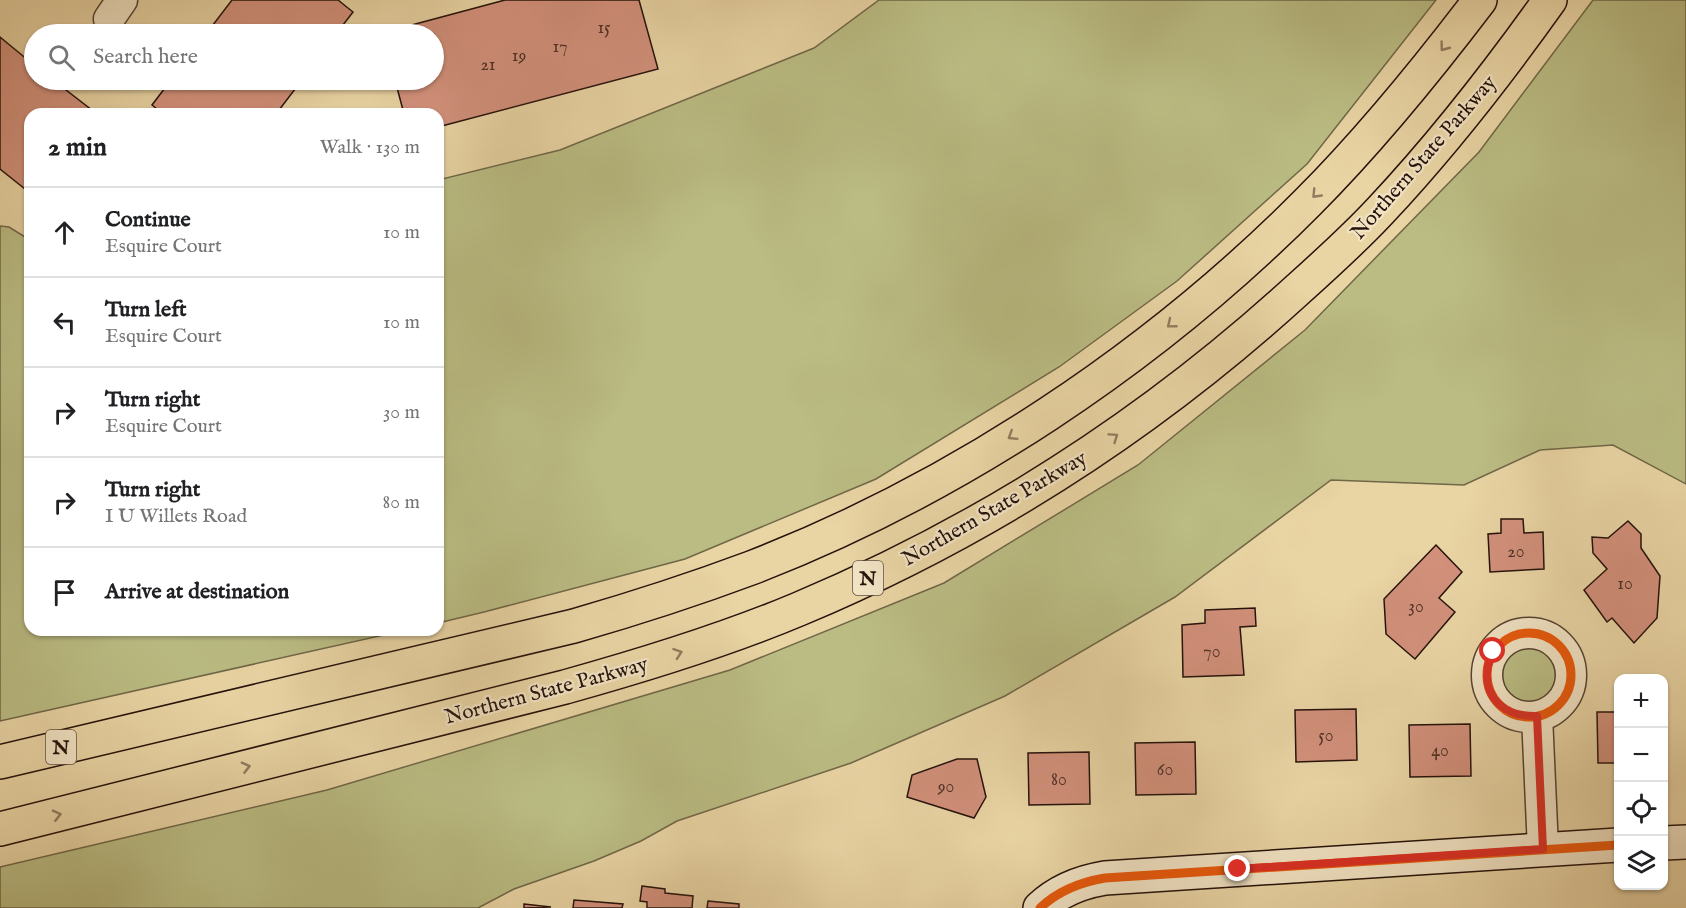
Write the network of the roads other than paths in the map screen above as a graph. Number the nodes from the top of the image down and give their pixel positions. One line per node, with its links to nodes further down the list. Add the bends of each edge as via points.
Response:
1 (1480, 0): 4 (highway, N, one-way to 4, via 1405,96 1341,168 1274,236 1202,299 1089,386 915,492 753,567 596,620)
2 (1550, 0): 5 (highway, Northern State Parkway / N, one-way to 2, via 657,661 796,610 941,542 1124,430 1200,374 1278,308 1408,181 1471,106)
3 (1537, 716): 9 (street)
4 (0, 762)
5 (0, 829)
6 (1686, 842): 7 (street)
7 (1668, 843)
8 (1614, 845): 9 (street)
9 (1543, 849): 10 (street, via 1105,878 1072,887)
10 (1040, 908)

